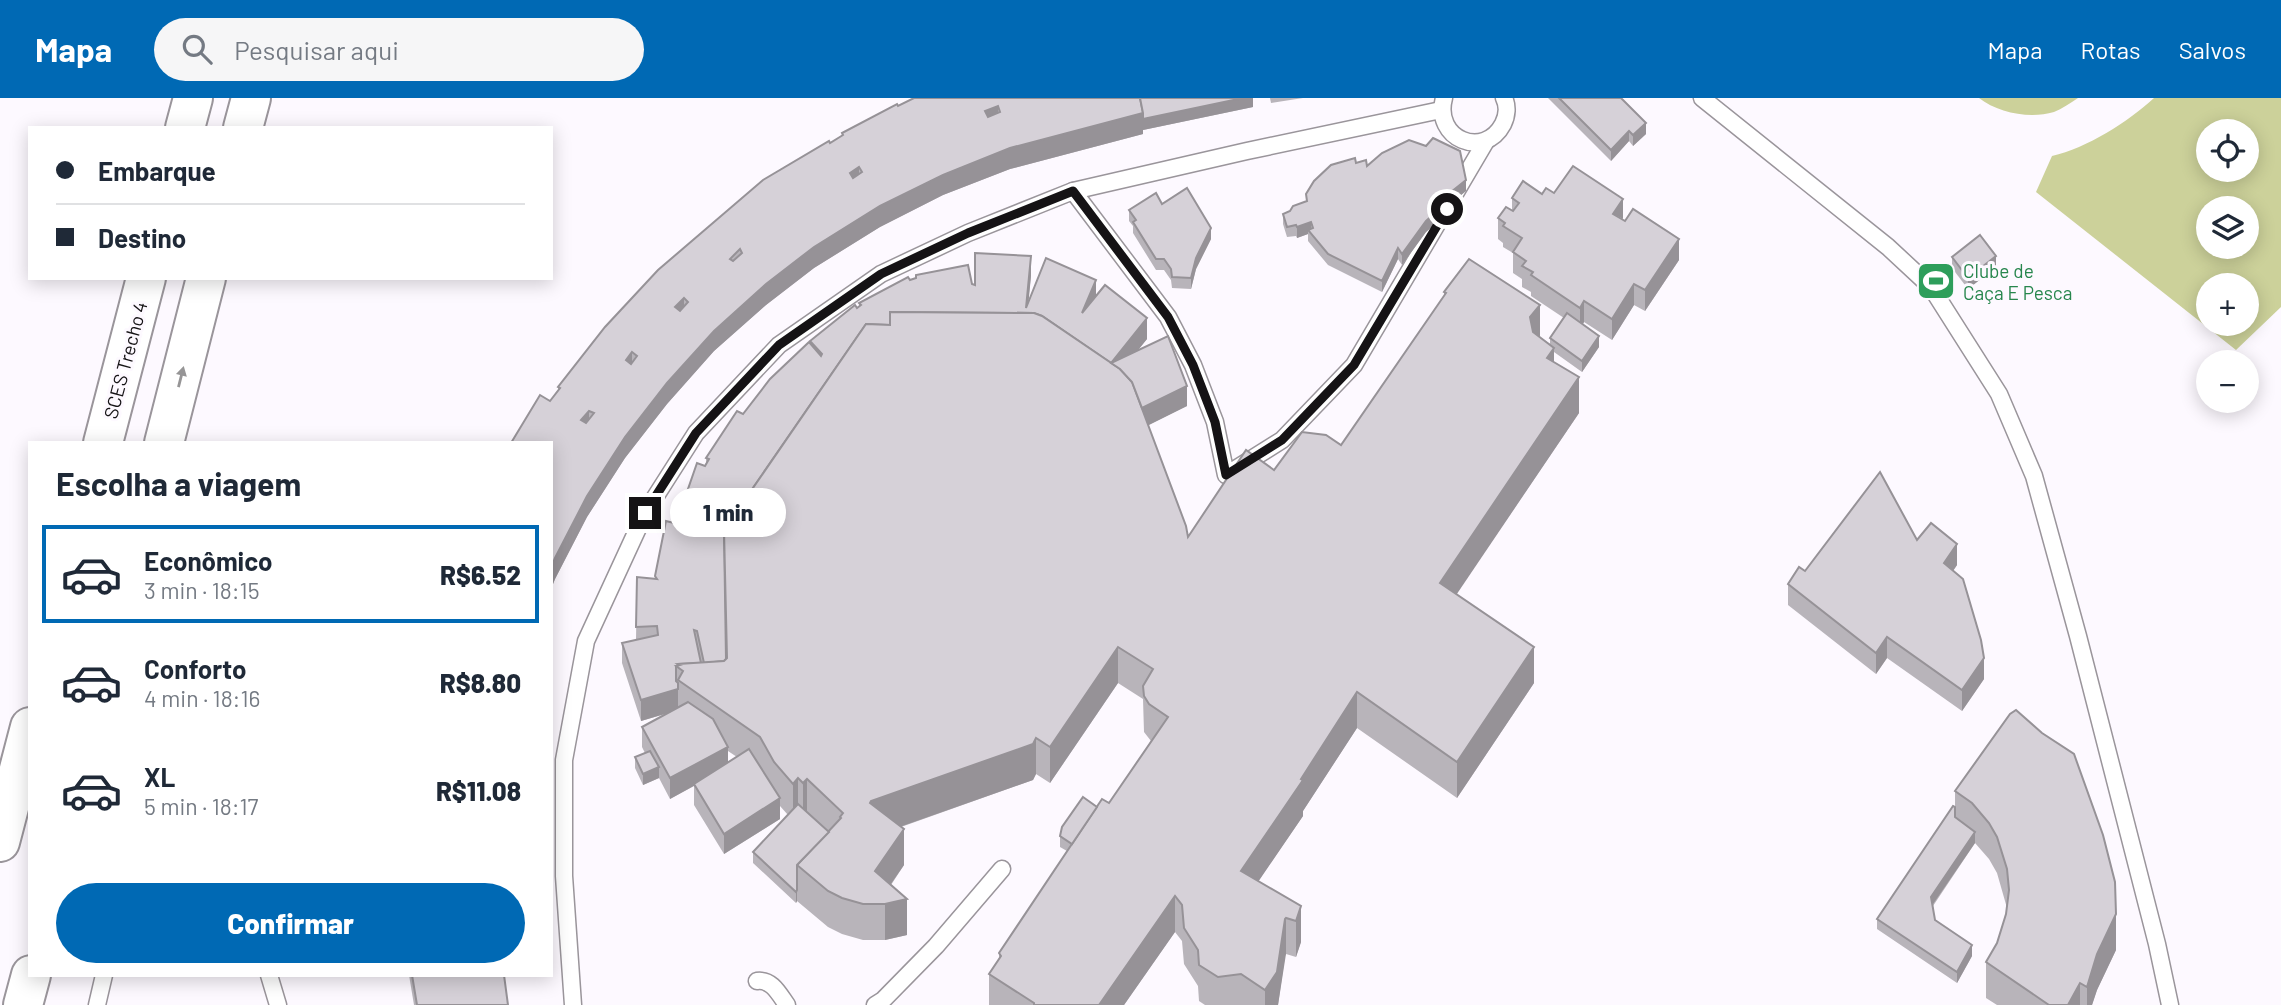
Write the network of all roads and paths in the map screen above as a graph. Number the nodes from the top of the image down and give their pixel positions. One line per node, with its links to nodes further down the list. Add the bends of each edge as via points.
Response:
1 (193, 98): 6 (street)
2 (251, 98): 7 (street)
3 (1504, 98): 8 (lane, via 1506,118 1499,132)
4 (1702, 98): 27 (lane, via 1931,287 1999,394 2037,489 2096,703)
5 (1443, 104): 8 (lane, via 1448,130 1465,142); 9 (lane)
6 (186, 126)
7 (244, 126)
8 (1486, 141): 9 (lane, via 1354,365 1282,440 1226,475 1215,422 1168,317)
9 (1073, 191): 24 (lane, via 881,274 779,345 696,433 645,513 586,641 564,760 564,876)
10 (145, 280): 12 (street, SCES Trecho 4)
11 (205, 280): 13 (street, one-way to 11)
12 (104, 441)
13 (164, 441)
14 (28, 735): 15 (street)
15 (0, 842)
16 (1002, 869): 26 (lane, via 936,946)
17 (30, 977): 21 (street)
18 (104, 977): 22 (lane)
19 (270, 977): 23 (lane)
20 (757, 981): 25 (lane, via 771,984)
21 (23, 1005)
22 (97, 1005)
23 (278, 1005)
24 (573, 1005)
25 (788, 1005)
26 (875, 1005)
27 (2170, 1005)

